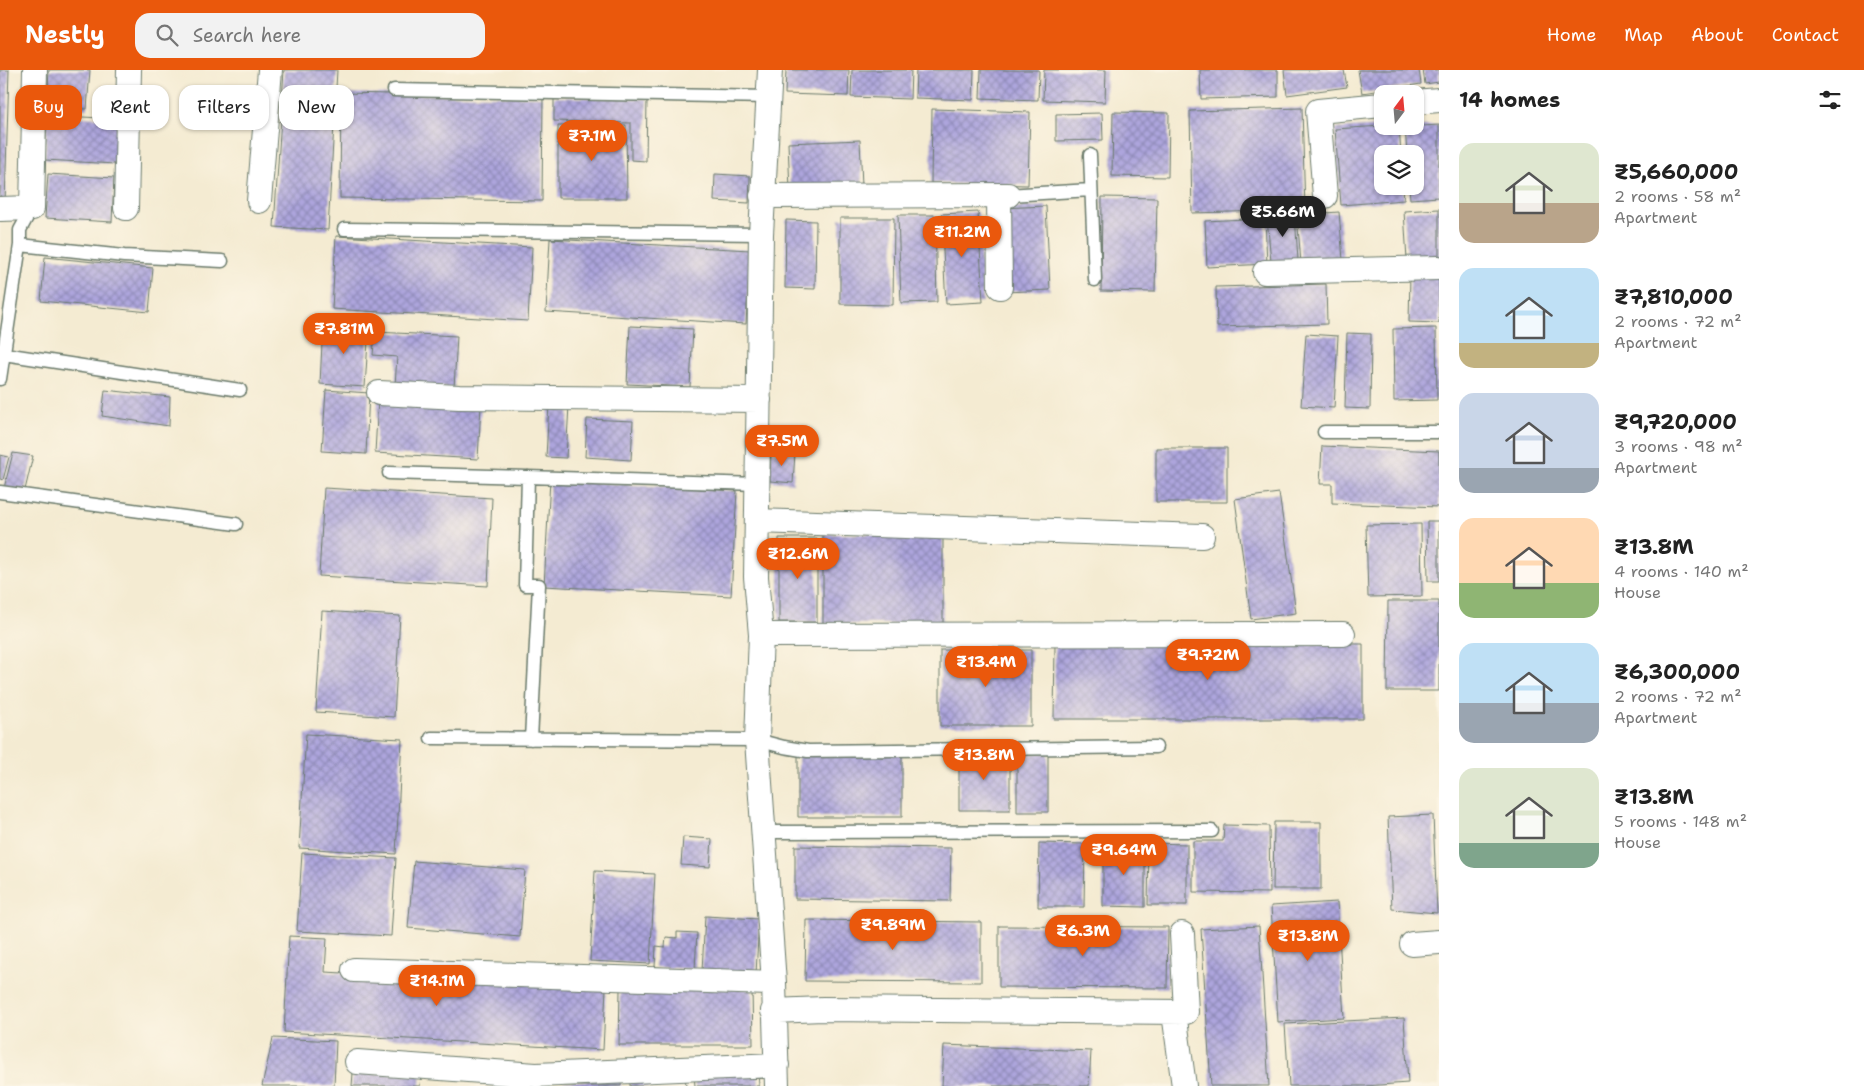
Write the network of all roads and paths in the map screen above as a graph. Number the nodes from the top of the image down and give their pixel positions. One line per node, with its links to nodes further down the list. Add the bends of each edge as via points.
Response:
1 (35, 70): 16 (street)
2 (129, 70): 17 (street)
3 (270, 70): 15 (street)
4 (770, 70): 6 (street)
5 (394, 90): 6 (lane)
6 (768, 97): 12 (street)
7 (1439, 100): 8 (street)
8 (1424, 101)
9 (1374, 106): 14 (street, via 1318,111)
10 (1090, 155): 11 (lane)
11 (1091, 190): 13 (lane); 25 (lane)
12 (762, 196): 13 (street); 20 (street)
13 (1003, 196): 26 (street)
14 (1325, 196)
15 (259, 201)
16 (32, 208): 18 (street); 21 (lane, via 20,230)
17 (126, 208)
18 (0, 209)
19 (344, 229): 20 (lane)
20 (761, 234): 31 (street)
21 (20, 246): 22 (lane, via 124,256); 27 (lane)
22 (222, 260)
23 (1439, 268): 24 (street)
24 (1265, 272)
25 (1095, 280)
26 (1000, 287)
27 (4, 354): 28 (lane); 29 (lane)
28 (0, 379)
29 (240, 390)
30 (379, 393): 31 (street, via 458,397)
31 (758, 400): 36 (street)
32 (1324, 432): 33 (lane)
33 (1439, 432)
34 (389, 473): 35 (lane)
35 (528, 477): 36 (lane); 44 (lane, via 525,585 539,585)
36 (758, 484): 38 (street)
37 (0, 492): 39 (lane)
38 (757, 521): 40 (street); 42 (street, via 756,577)
39 (236, 524)
40 (1202, 536)
41 (1343, 634): 42 (street)
42 (761, 635): 45 (street)
43 (431, 738): 44 (lane)
44 (531, 739): 45 (lane)
45 (757, 740): 46 (lane, via 808,751); 48 (street)
46 (1156, 747)
47 (1212, 831): 48 (lane)
48 (763, 832): 53 (street)
49 (1182, 934): 55 (street, via 1186,1012)
50 (1439, 942): 51 (street)
51 (1412, 944)
52 (354, 970): 53 (street)
53 (774, 983): 54 (street)
54 (774, 1011): 55 (street); 57 (street)
55 (1174, 1013): 58 (street)
56 (357, 1062): 57 (street, via 536,1075)
57 (777, 1075)
58 (1184, 1086)

